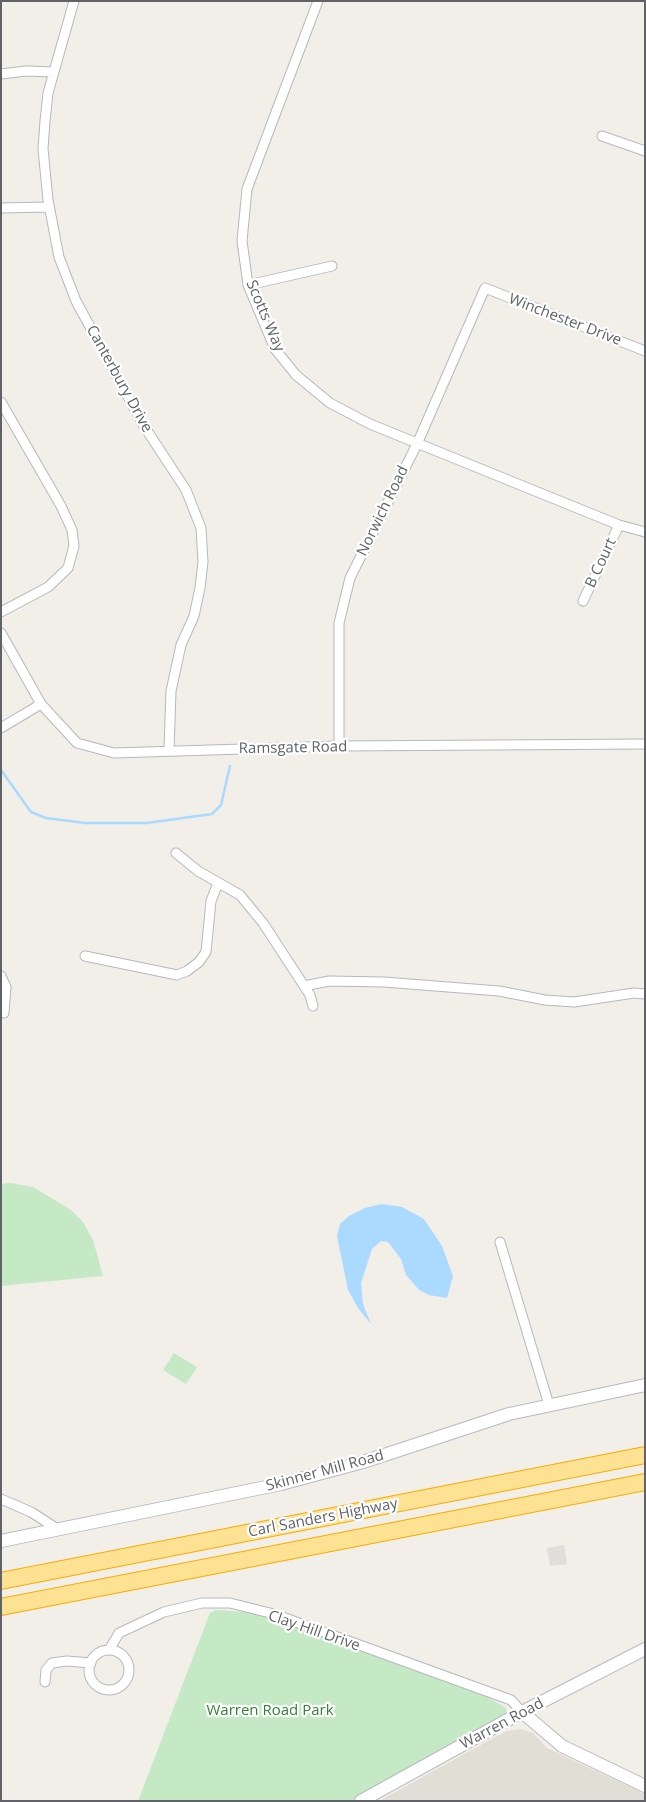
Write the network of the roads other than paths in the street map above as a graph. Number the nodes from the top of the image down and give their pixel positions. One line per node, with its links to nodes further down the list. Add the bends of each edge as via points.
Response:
1 (74, 1): 3 (street, Canterbury Drive)
2 (318, 1): 10 (street, Scotts Way, via 248,189 242,241)
3 (54, 72): 4 (street); 7 (street, Canterbury Drive, via 48,93 43,150)
4 (1, 74)
5 (602, 136): 6 (street)
6 (645, 151)
7 (49, 207): 8 (street); 24 (street, Canterbury Drive, via 59,257 76,301 144,426 186,490 201,528 200,588 194,616 181,645 172,691)
8 (1, 208)
9 (332, 266): 10 (street)
10 (248, 285): 14 (street, Scotts Way, via 275,349 296,374 330,403)
11 (485, 288): 12 (street, Winchester Drive); 14 (street, Norwich Road)
12 (645, 351)
13 (1, 402): 18 (street, via 61,506 72,530 74,546 68,568 48,587)
14 (417, 444): 15 (street, Scotts Way); 23 (street, Norwich Road, via 350,578 338,623)
15 (619, 525): 16 (street, Scotts Way); 17 (street, B Court)
16 (645, 532)
17 (583, 601)
18 (1, 612)
19 (1, 634): 20 (street, Ramsgate Road)
20 (41, 704): 21 (street); 24 (street, Ramsgate Road, via 77,743 114,752)
21 (1, 728)
22 (645, 744): 23 (street, Ramsgate Road)
23 (339, 746): 24 (street, Ramsgate Road)
24 (169, 750)
25 (176, 853): 26 (street)
26 (218, 882): 27 (street, via 211,900 206,952 187,971 177,975); 29 (street, via 240,895 263,923)
27 (85, 956)
28 (1, 976): 32 (street, via 6,987)
29 (304, 986): 30 (street, via 329,981 384,982 498,991 574,1002); 31 (street)
30 (645, 994)
31 (313, 1006)
32 (4, 1013)
33 (500, 1242): 35 (street)
34 (645, 1386): 35 (street, Skinner Mill Road)
35 (549, 1405): 39 (street, Skinner Mill Road, via 290,1482)
36 (645, 1455): 41 (highway, Carl Sanders Highway)
37 (645, 1482): 42 (highway, Carl Sanders Highway)
38 (1, 1499): 39 (street, via 31,1512)
39 (59, 1530): 40 (street, Skinner Mill Road)
40 (1, 1541)
41 (1, 1581)
42 (1, 1607)
43 (645, 1649): 47 (street, Warren Road)
44 (109, 1650): 45 (street, Clay Hill Drive, via 99,1652); 45 (street, via 121,1654 128,1664 127,1679 118,1687 104,1689 96,1684 90,1676); 47 (street, Clay Hill Drive, via 115,1637 123,1630 164,1612 202,1603 230,1603 274,1614 511,1700)
45 (91, 1663): 46 (street, via 52,1663 46,1670)
46 (45, 1682)
47 (522, 1712): 48 (street, via 562,1746); 49 (street, Warren Road)
48 (645, 1786)
49 (361, 1801)

